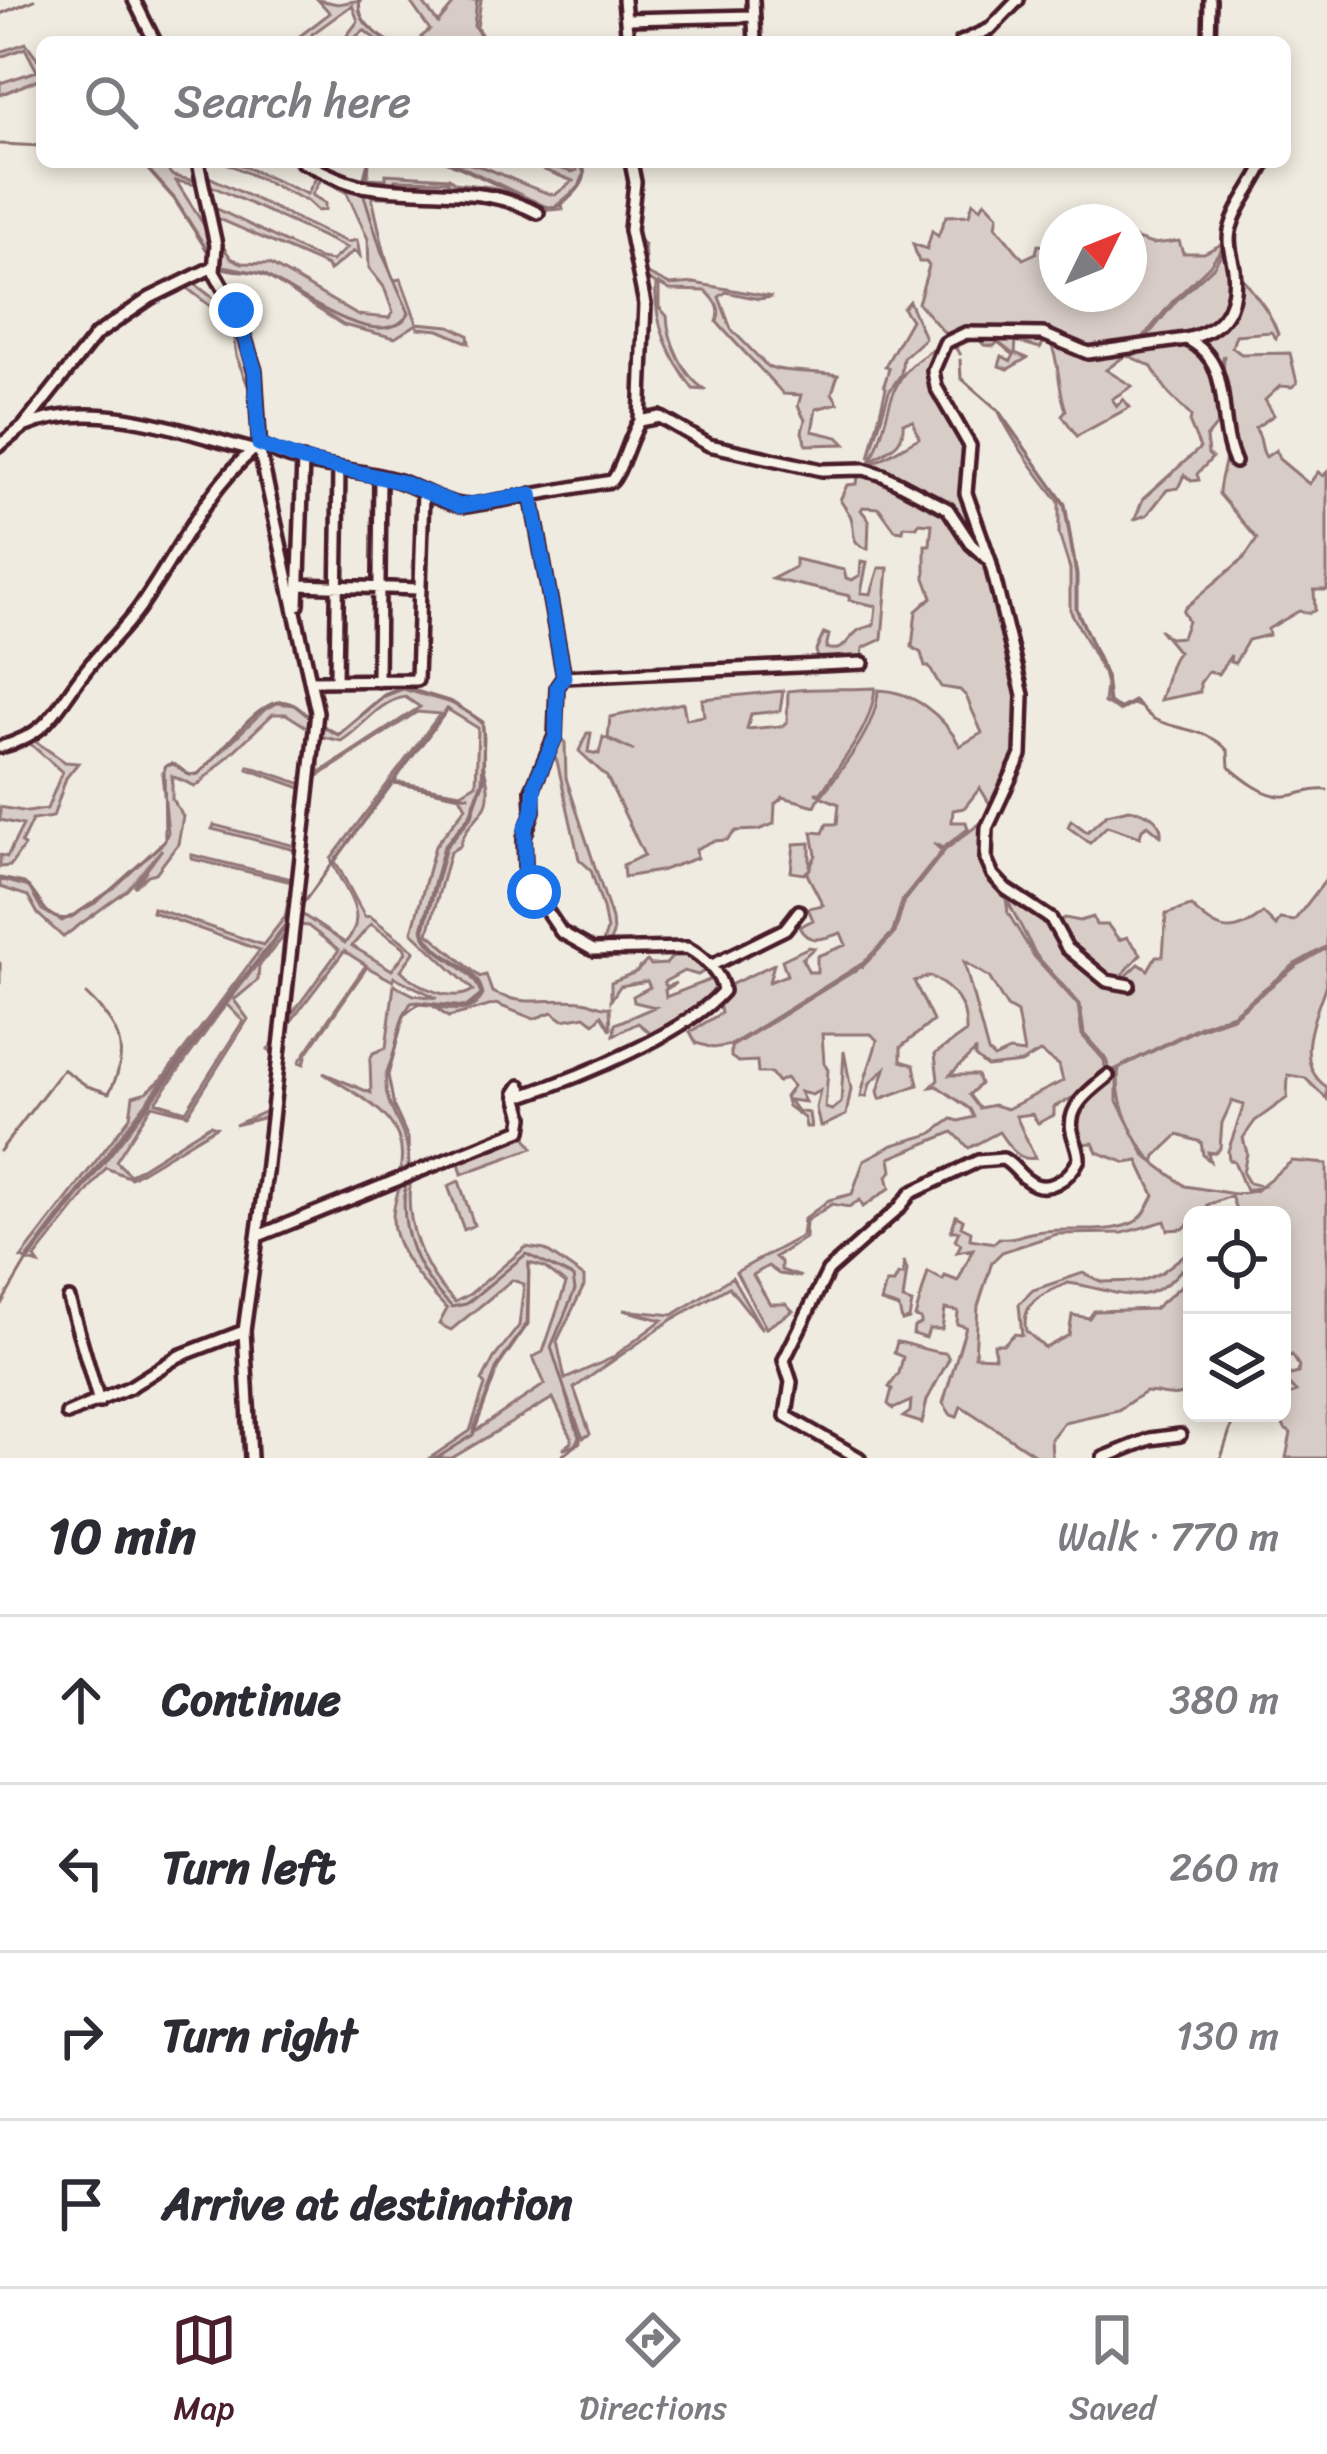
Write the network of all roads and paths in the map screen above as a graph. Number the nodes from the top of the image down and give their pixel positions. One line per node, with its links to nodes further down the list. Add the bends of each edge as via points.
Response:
1 (134, 0): 8 (street)
2 (624, 0): 7 (street)
3 (753, 0): 6 (street)
4 (1018, 0): 11 (street)
5 (1210, 0): 12 (street)
6 (753, 16): 7 (street); 10 (street)
7 (626, 19): 9 (street)
8 (152, 36)
9 (627, 36)
10 (755, 36)
11 (974, 36)
12 (1209, 36)
13 (199, 168): 18 (street)
14 (316, 168): 17 (street, via 358,186 502,196)
15 (632, 168): 20 (street, via 630,230 645,304)
16 (1262, 168): 19 (street, via 1232,225 1231,309 1219,326)
17 (538, 213)
18 (214, 265): 21 (street, via 96,335); 23 (street, via 249,349)
19 (1186, 338): 25 (street, via 1220,375); 30 (street, via 1088,353 1023,333 966,333 945,343 934,379 968,439 966,494)
20 (640, 421): 29 (street, via 615,479); 30 (street, via 666,418 709,445 783,462 883,475 948,509)
21 (23, 427): 22 (street); 23 (street, via 112,414)
22 (0, 445)
23 (258, 448): 24 (street); 35 (street); 41 (street, via 215,492 139,609 46,726)
24 (303, 460): 26 (street); 31 (street)
25 (1234, 462)
26 (339, 469): 27 (street); 32 (street)
27 (380, 477): 28 (street); 33 (street)
28 (423, 492): 29 (street, via 460,506); 34 (street)
29 (531, 494): 37 (street)
30 (991, 561): 44 (street, via 1022,683 1024,725 1021,755 984,839 986,859 1006,889 1051,919 1066,948 1107,981)
31 (299, 584): 32 (street); 35 (street)
32 (337, 586): 33 (street); 38 (street)
33 (379, 588): 34 (street); 40 (street)
34 (418, 589): 40 (street, via 418,679)
35 (296, 610): 39 (street)
36 (863, 663): 37 (street)
37 (564, 677): 43 (street, via 556,736 525,829 534,892 579,945 680,946)
38 (336, 680): 39 (street); 40 (street)
39 (313, 681): 46 (street, via 313,757)
40 (378, 681)
41 (0, 747)
42 (799, 911): 43 (street, via 784,928)
43 (710, 966): 46 (street, via 723,991 686,1020 596,1071 525,1095 520,1086 521,1130)
44 (1129, 985)
45 (1108, 1076): 53 (street, via 1072,1117 1079,1159 1063,1180 1033,1184 1003,1159 978,1161 910,1193 828,1271 784,1360 791,1382 786,1416)
46 (258, 1236): 48 (street)
47 (69, 1299): 49 (street)
48 (244, 1331): 49 (street, via 179,1356); 52 (street)
49 (99, 1402): 50 (street)
50 (67, 1414)
51 (1180, 1435): 54 (street)
52 (251, 1458)
53 (859, 1458)
54 (1103, 1458)

